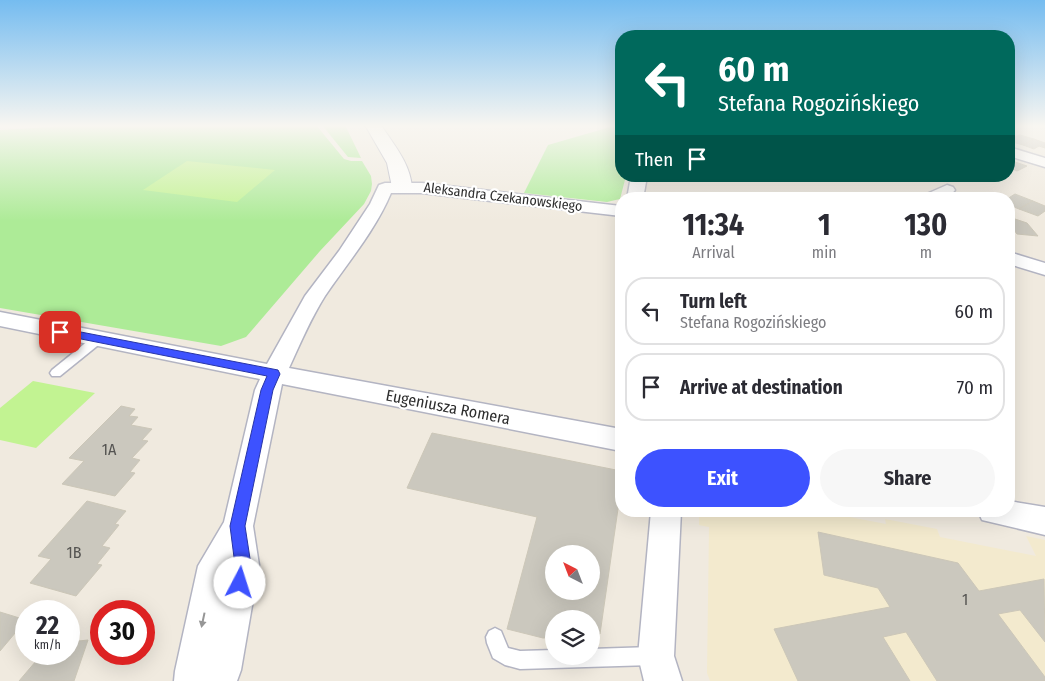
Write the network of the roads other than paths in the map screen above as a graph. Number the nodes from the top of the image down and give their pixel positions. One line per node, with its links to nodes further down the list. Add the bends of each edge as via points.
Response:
1 (375, 157): 5 (main road)
2 (391, 157): 5 (main road, via 402,178)
3 (1028, 157): 4 (street)
4 (1045, 162)
5 (394, 188): 8 (street, Aleksandra Czekanowskiego, via 422,188); 15 (street, via 399,197 347,254 315,296)
6 (947, 190): 7 (street)
7 (943, 192)
8 (615, 210)
9 (1015, 260): 10 (street)
10 (1045, 269)
11 (10, 322): 12 (street); 13 (street, Eugeniusza Romera)
12 (0, 339)
13 (98, 339): 14 (lane); 15 (street, Eugeniusza Romera)
14 (56, 373)
15 (274, 374): 16 (street, Eugeniusza Romera); 20 (street, via 267,390)
16 (615, 439)
17 (1015, 515): 19 (street)
18 (666, 517): 22 (street)
19 (1045, 521)
20 (238, 526): 23 (street, one-way to 23, via 214,566 192,671); 24 (street, via 243,565 223,670)
21 (495, 637): 22 (lane, via 496,649 501,655 520,660)
22 (659, 669)
23 (193, 681)
24 (218, 681)

